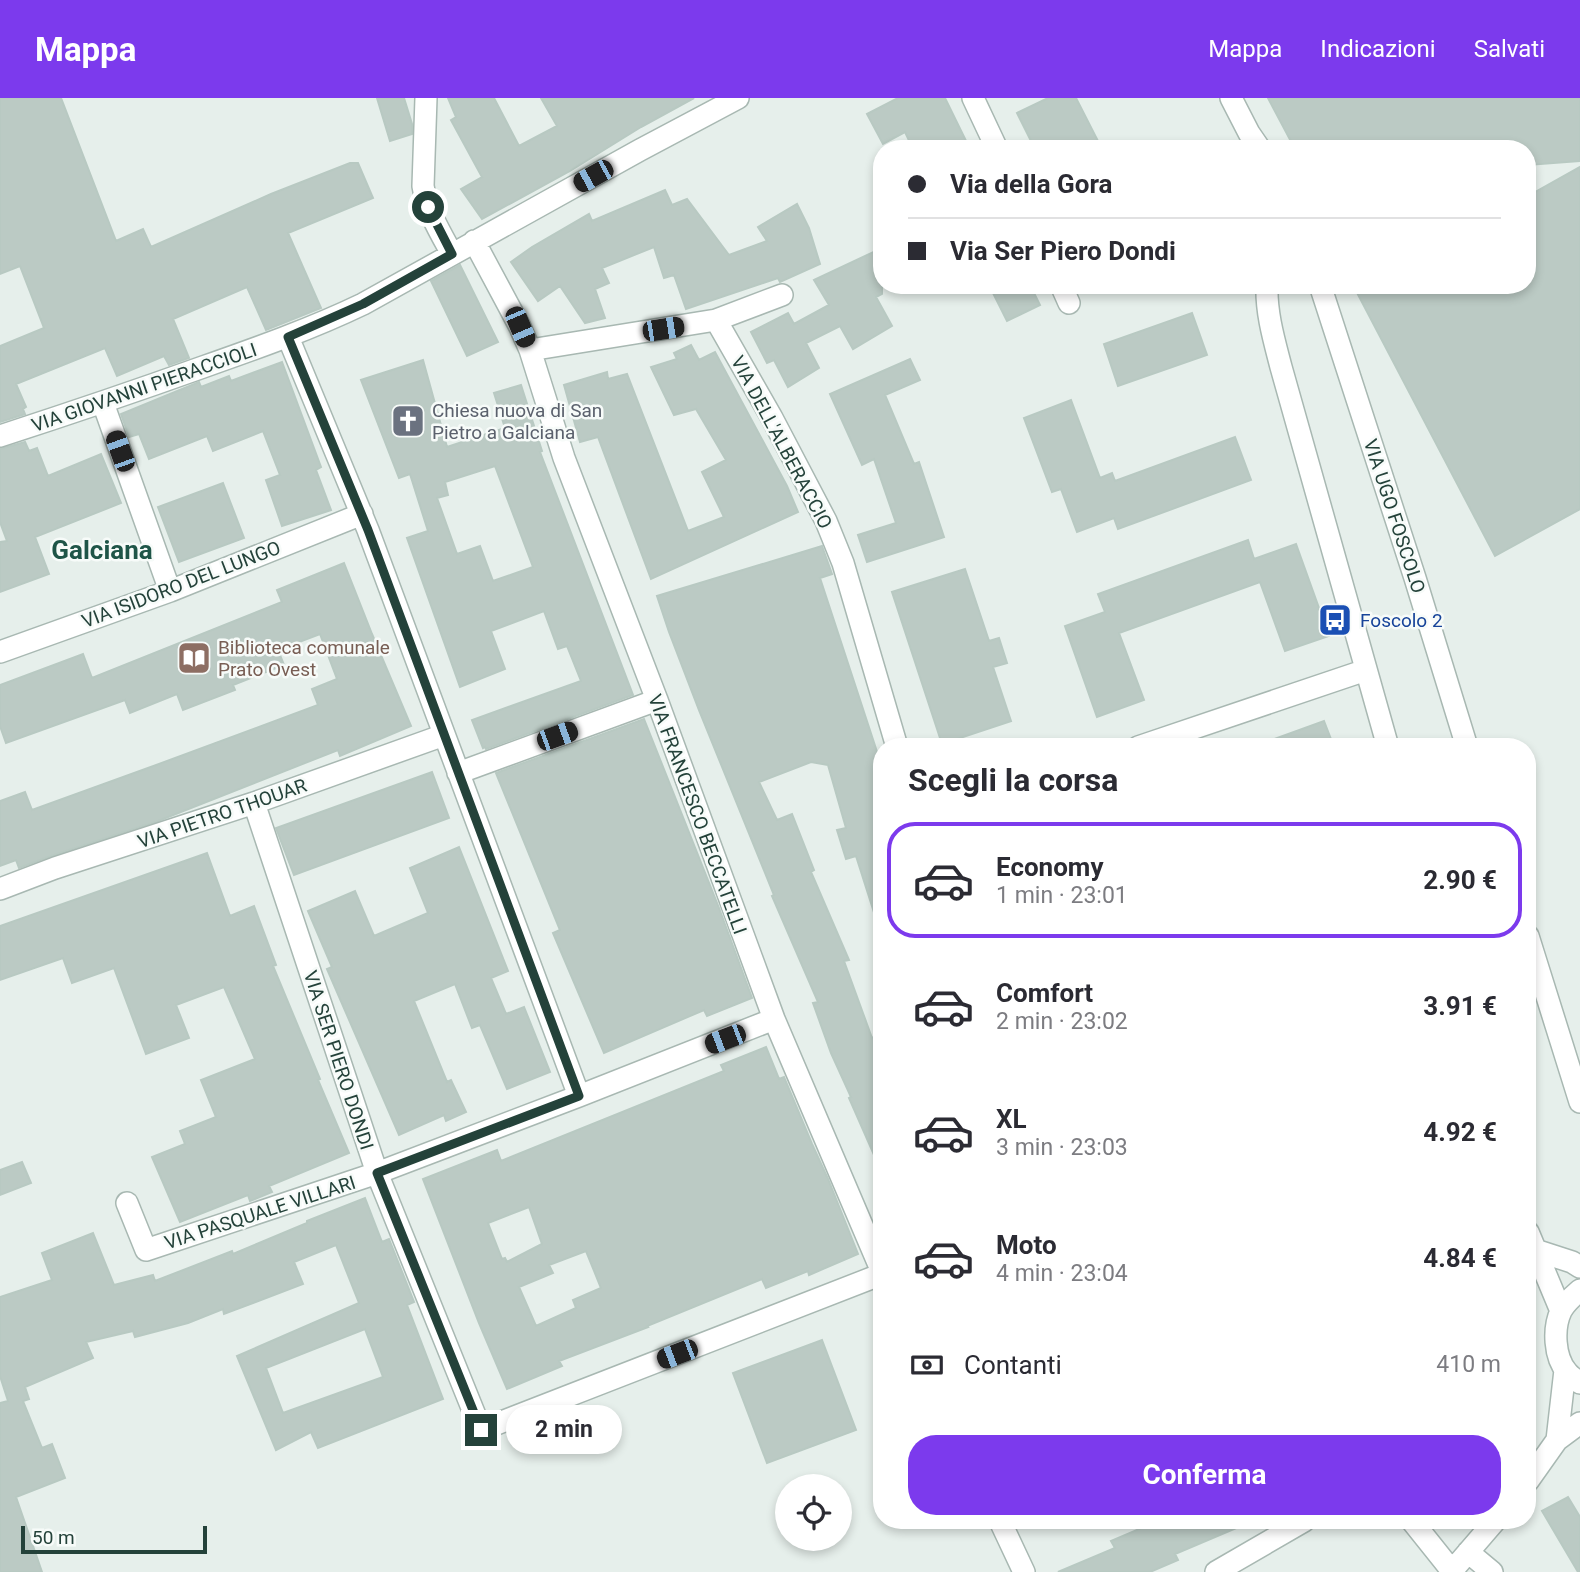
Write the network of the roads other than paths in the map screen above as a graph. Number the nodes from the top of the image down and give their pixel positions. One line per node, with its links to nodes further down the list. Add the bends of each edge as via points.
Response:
1 (426, 98): 8 (street, via 425,197)
2 (738, 98): 7 (street, VIA GIOVANNI PIERACCIOLI)
3 (973, 98): 5 (street)
4 (1231, 98): 6 (street)
5 (993, 140)
6 (1252, 140)
7 (474, 241): 8 (street, VIA GIOVANNI PIERACCIOLI); 14 (street, VIA FRANCESCO BECCATELLI)
8 (452, 254): 13 (street, VIA GIOVANNI PIERACCIOLI, via 363,304)
9 (1266, 294): 20 (street, via 1281,367)
10 (1323, 294): 26 (street, VIA UGO FOSCOLO)
11 (782, 295): 12 (street)
12 (716, 320): 14 (street); 23 (street, VIA DELL'ALBERACCIO, via 827,521)
13 (288, 337): 15 (street, VIA GIOVANNI PIERACCIOLI); 17 (street)
14 (530, 350): 21 (street, VIA FRANCESCO BECCATELLI, via 564,458)
15 (103, 403): 16 (street, VIA GIOVANNI PIERACCIOLI); 18 (street)
16 (0, 436)
17 (362, 514): 18 (street, VIA ISIDORO DEL LUNGO); 22 (street)
18 (170, 591): 19 (street, VIA ISIDORO DEL LUNGO)
19 (0, 652)
20 (1366, 670): 24 (street); 25 (street)
21 (657, 700): 27 (street); 31 (street, VIA FRANCESCO BECCATELLI)
22 (444, 735): 27 (street); 28 (street, VIA PIETRO THOUAR)
23 (894, 738)
24 (1165, 738)
25 (1385, 738)
26 (1464, 738)
27 (458, 773): 32 (street)
28 (254, 803): 29 (street, VIA PIETRO THOUAR); 34 (street, VIA SER PIERO DONDI)
29 (0, 888)
30 (1536, 962): 33 (street)
31 (774, 1019): 32 (street, VIA PASQUALE VILLARI); 38 (street, VIA FRANCESCO BECCATELLI)
32 (579, 1096): 34 (street, VIA PASQUALE VILLARI)
33 (1580, 1102)
34 (377, 1173): 35 (street, VIA PASQUALE VILLARI, via 146,1250); 40 (street, VIA SER PIERO DONDI, via 481,1430)
35 (127, 1203)
36 (1536, 1243): 39 (street)
37 (1536, 1251): 42 (street)
38 (873, 1252)
39 (1580, 1267)
40 (873, 1277)
41 (1580, 1290): 42 (street)
42 (1561, 1311): 43 (street, via 1557,1347)
43 (1572, 1376): 45 (street)
44 (1580, 1423): 45 (street)
45 (1558, 1440): 46 (street)
46 (1536, 1470)
47 (1004, 1529): 53 (street)
48 (1290, 1529): 54 (street)
49 (1418, 1529): 52 (street)
50 (1488, 1529): 51 (street)
51 (1468, 1552): 52 (street); 55 (street)
52 (1452, 1571)
53 (1024, 1572)
54 (1216, 1572)
55 (1492, 1572)

